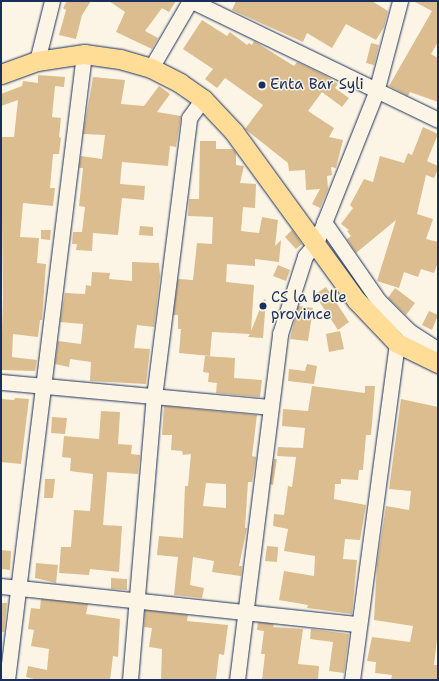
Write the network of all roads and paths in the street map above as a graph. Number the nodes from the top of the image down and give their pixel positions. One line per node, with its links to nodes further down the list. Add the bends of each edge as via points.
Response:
1 (52, 1): 5 (street)
2 (191, 1): 6 (street); 8 (street)
3 (400, 1): 8 (street)
4 (84, 54): 5 (main road); 6 (main road, via 120,59); 17 (street)
5 (37, 61): 7 (main road)
6 (151, 68): 9 (main road)
7 (1, 74)
8 (376, 92): 10 (street); 11 (street)
9 (203, 99): 12 (main road, via 234,132); 18 (street, via 189,118)
10 (438, 120)
11 (324, 222): 12 (street); 14 (street, via 378,300 409,331)
12 (316, 243): 13 (main road, via 357,301); 19 (street, via 305,256 280,334)
13 (398, 344): 15 (main road); 24 (street)
14 (438, 350)
15 (438, 363)
16 (1, 382): 17 (street)
17 (41, 387): 18 (street); 21 (street)
18 (154, 397): 19 (street); 22 (street)
19 (270, 407): 23 (street)
20 (1, 586): 21 (street)
21 (20, 588): 22 (street); 25 (street)
22 (136, 598): 23 (street); 26 (street)
23 (245, 612): 24 (street); 27 (street)
24 (358, 624): 28 (street)
25 (7, 680)
26 (130, 680)
27 (237, 680)
28 (352, 680)

